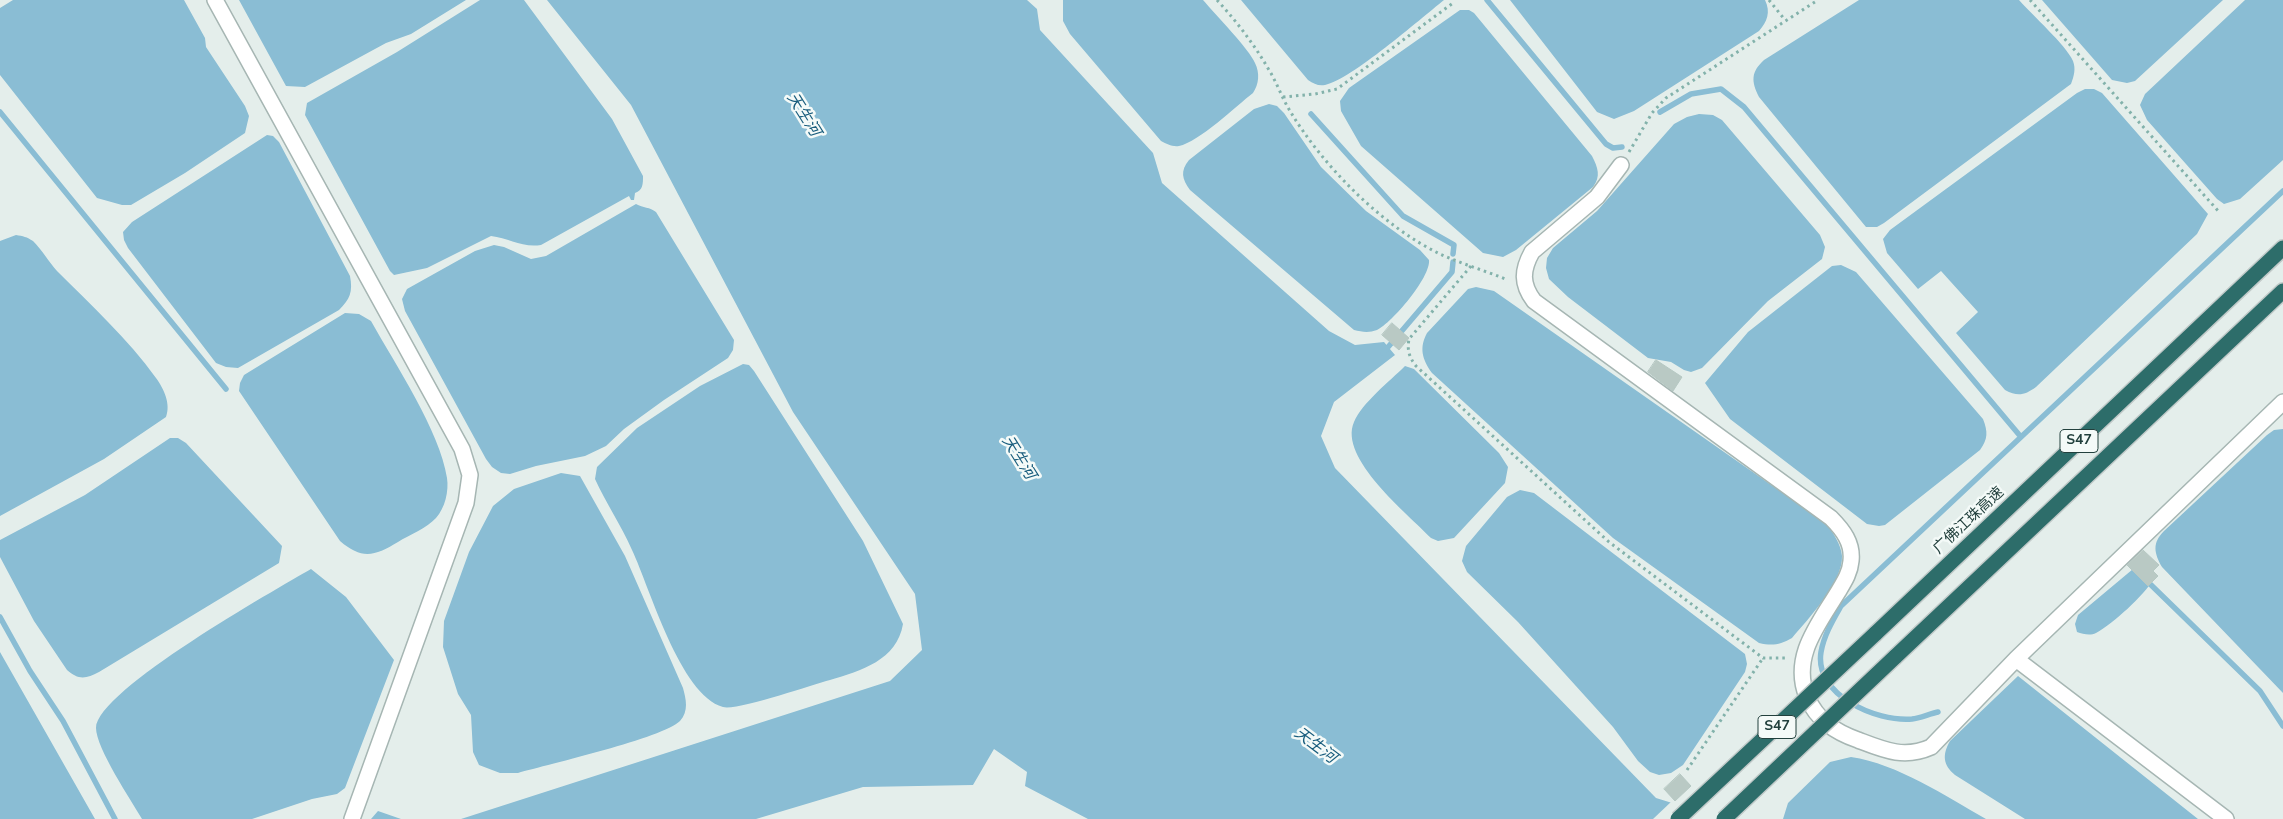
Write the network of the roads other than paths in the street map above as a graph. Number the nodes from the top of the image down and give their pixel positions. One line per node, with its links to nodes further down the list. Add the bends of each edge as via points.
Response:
1 (215, 0): 7 (street, via 462,449 470,475 466,502)
2 (1621, 165): 6 (street, via 1597,197 1532,252 1523,276 1525,286 1534,301 1842,529 1850,544 1851,561 1847,577 1807,643 1803,659 1803,687 1813,712 1833,728 1865,743 1916,754 1931,747)
3 (2283, 248): 8 (highway, 广佛江珠高速 / S47, bridge)
4 (2283, 291): 9 (highway, S47, bridge)
5 (2283, 402): 6 (street)
6 (2016, 659): 10 (street)
7 (352, 819)
8 (1678, 819)
9 (1724, 819)
10 (2226, 819)

